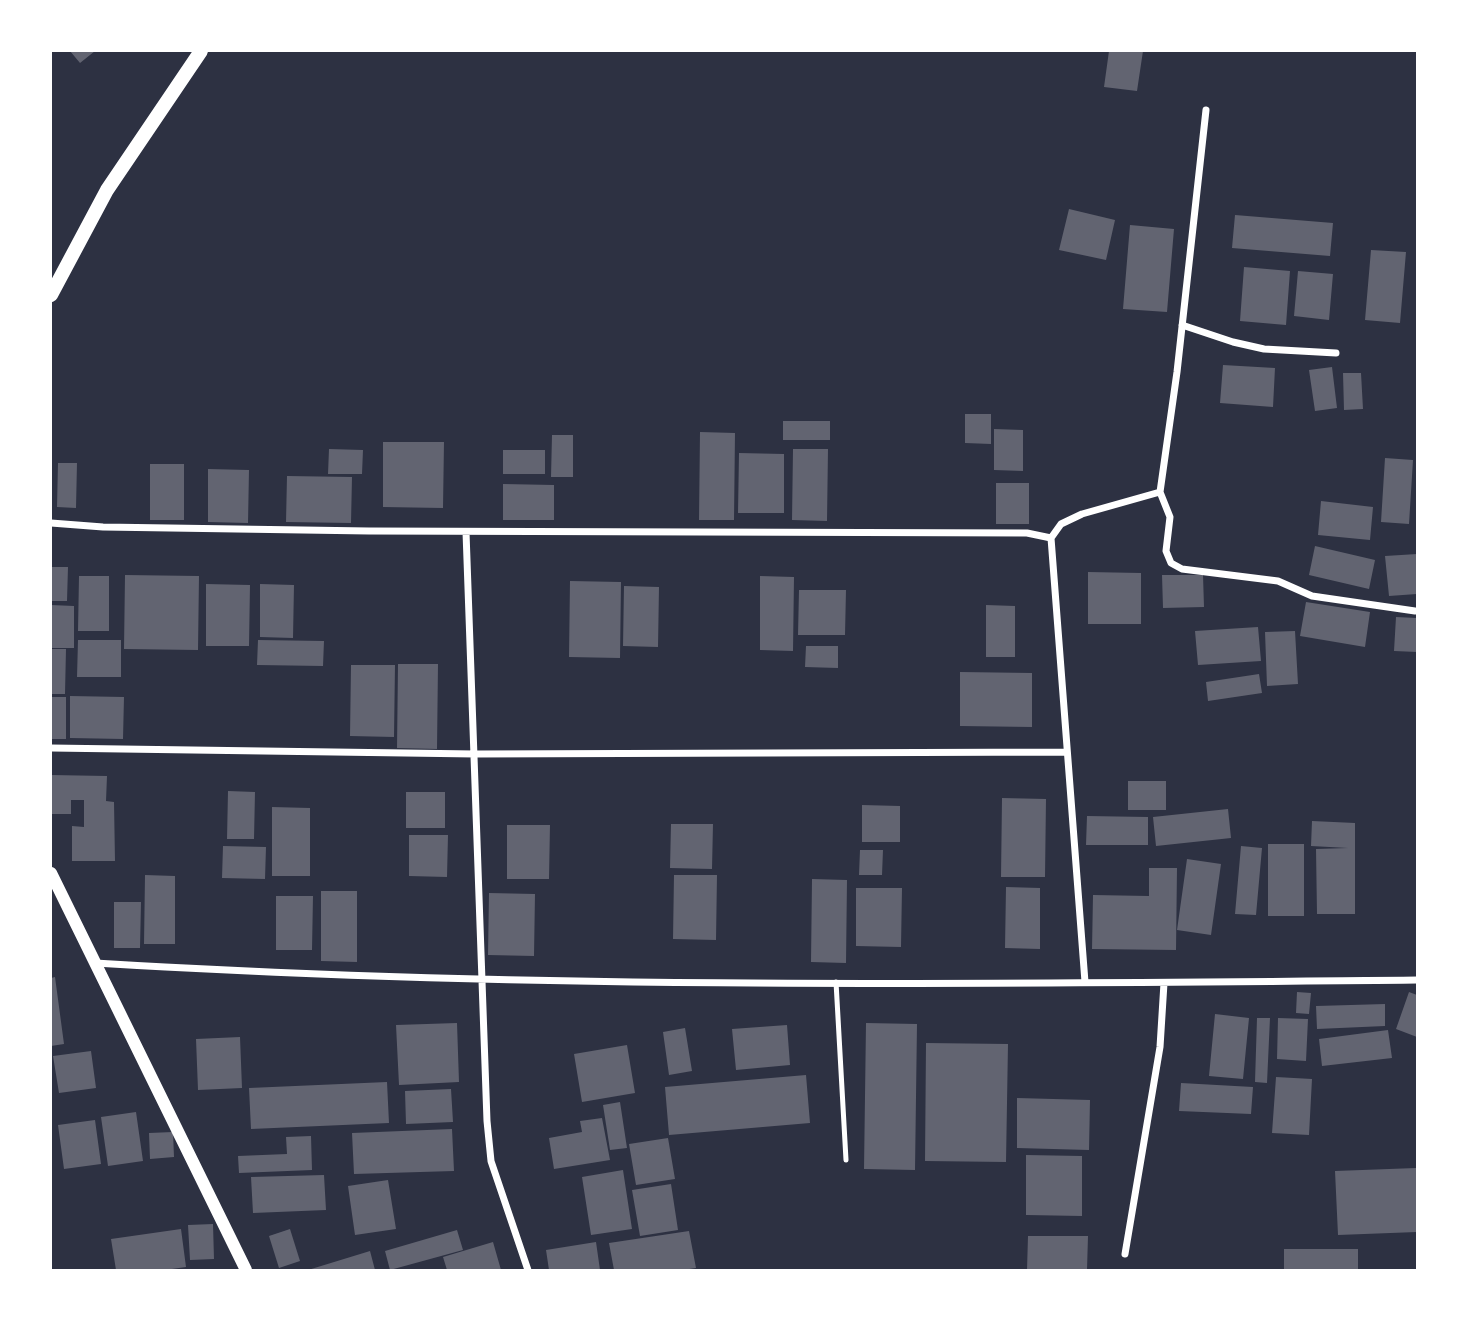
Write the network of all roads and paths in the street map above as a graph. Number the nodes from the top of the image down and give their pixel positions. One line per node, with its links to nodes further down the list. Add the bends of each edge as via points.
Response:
1 (201, 51): 3 (main road, via 107,190)
2 (1206, 110): 4 (street)
3 (51, 295)
4 (1182, 325): 5 (street, via 1264,349); 6 (street)
5 (1336, 352)
6 (1160, 492): 9 (street, via 1082,514 1061,524); 10 (street, via 1170,517 1166,551 1171,563 1182,569 1278,581 1312,596)
7 (51, 523): 8 (street)
8 (466, 532): 9 (street, via 1027,533); 13 (street)
9 (1051, 538): 12 (street)
10 (1415, 611)
11 (51, 748): 13 (street)
12 (1067, 752): 13 (street); 19 (street)
13 (475, 754): 16 (street)
14 (51, 873): 15 (street)
15 (95, 963): 16 (street); 23 (street)
16 (481, 980): 18 (street); 24 (street, via 491,1161)
17 (1417, 980): 20 (street)
18 (836, 982): 19 (street); 21 (lane)
19 (1085, 982): 20 (street)
20 (1164, 983): 22 (street, via 1160,1047)
21 (846, 1160)
22 (1125, 1254)
23 (246, 1270)
24 (528, 1270)

